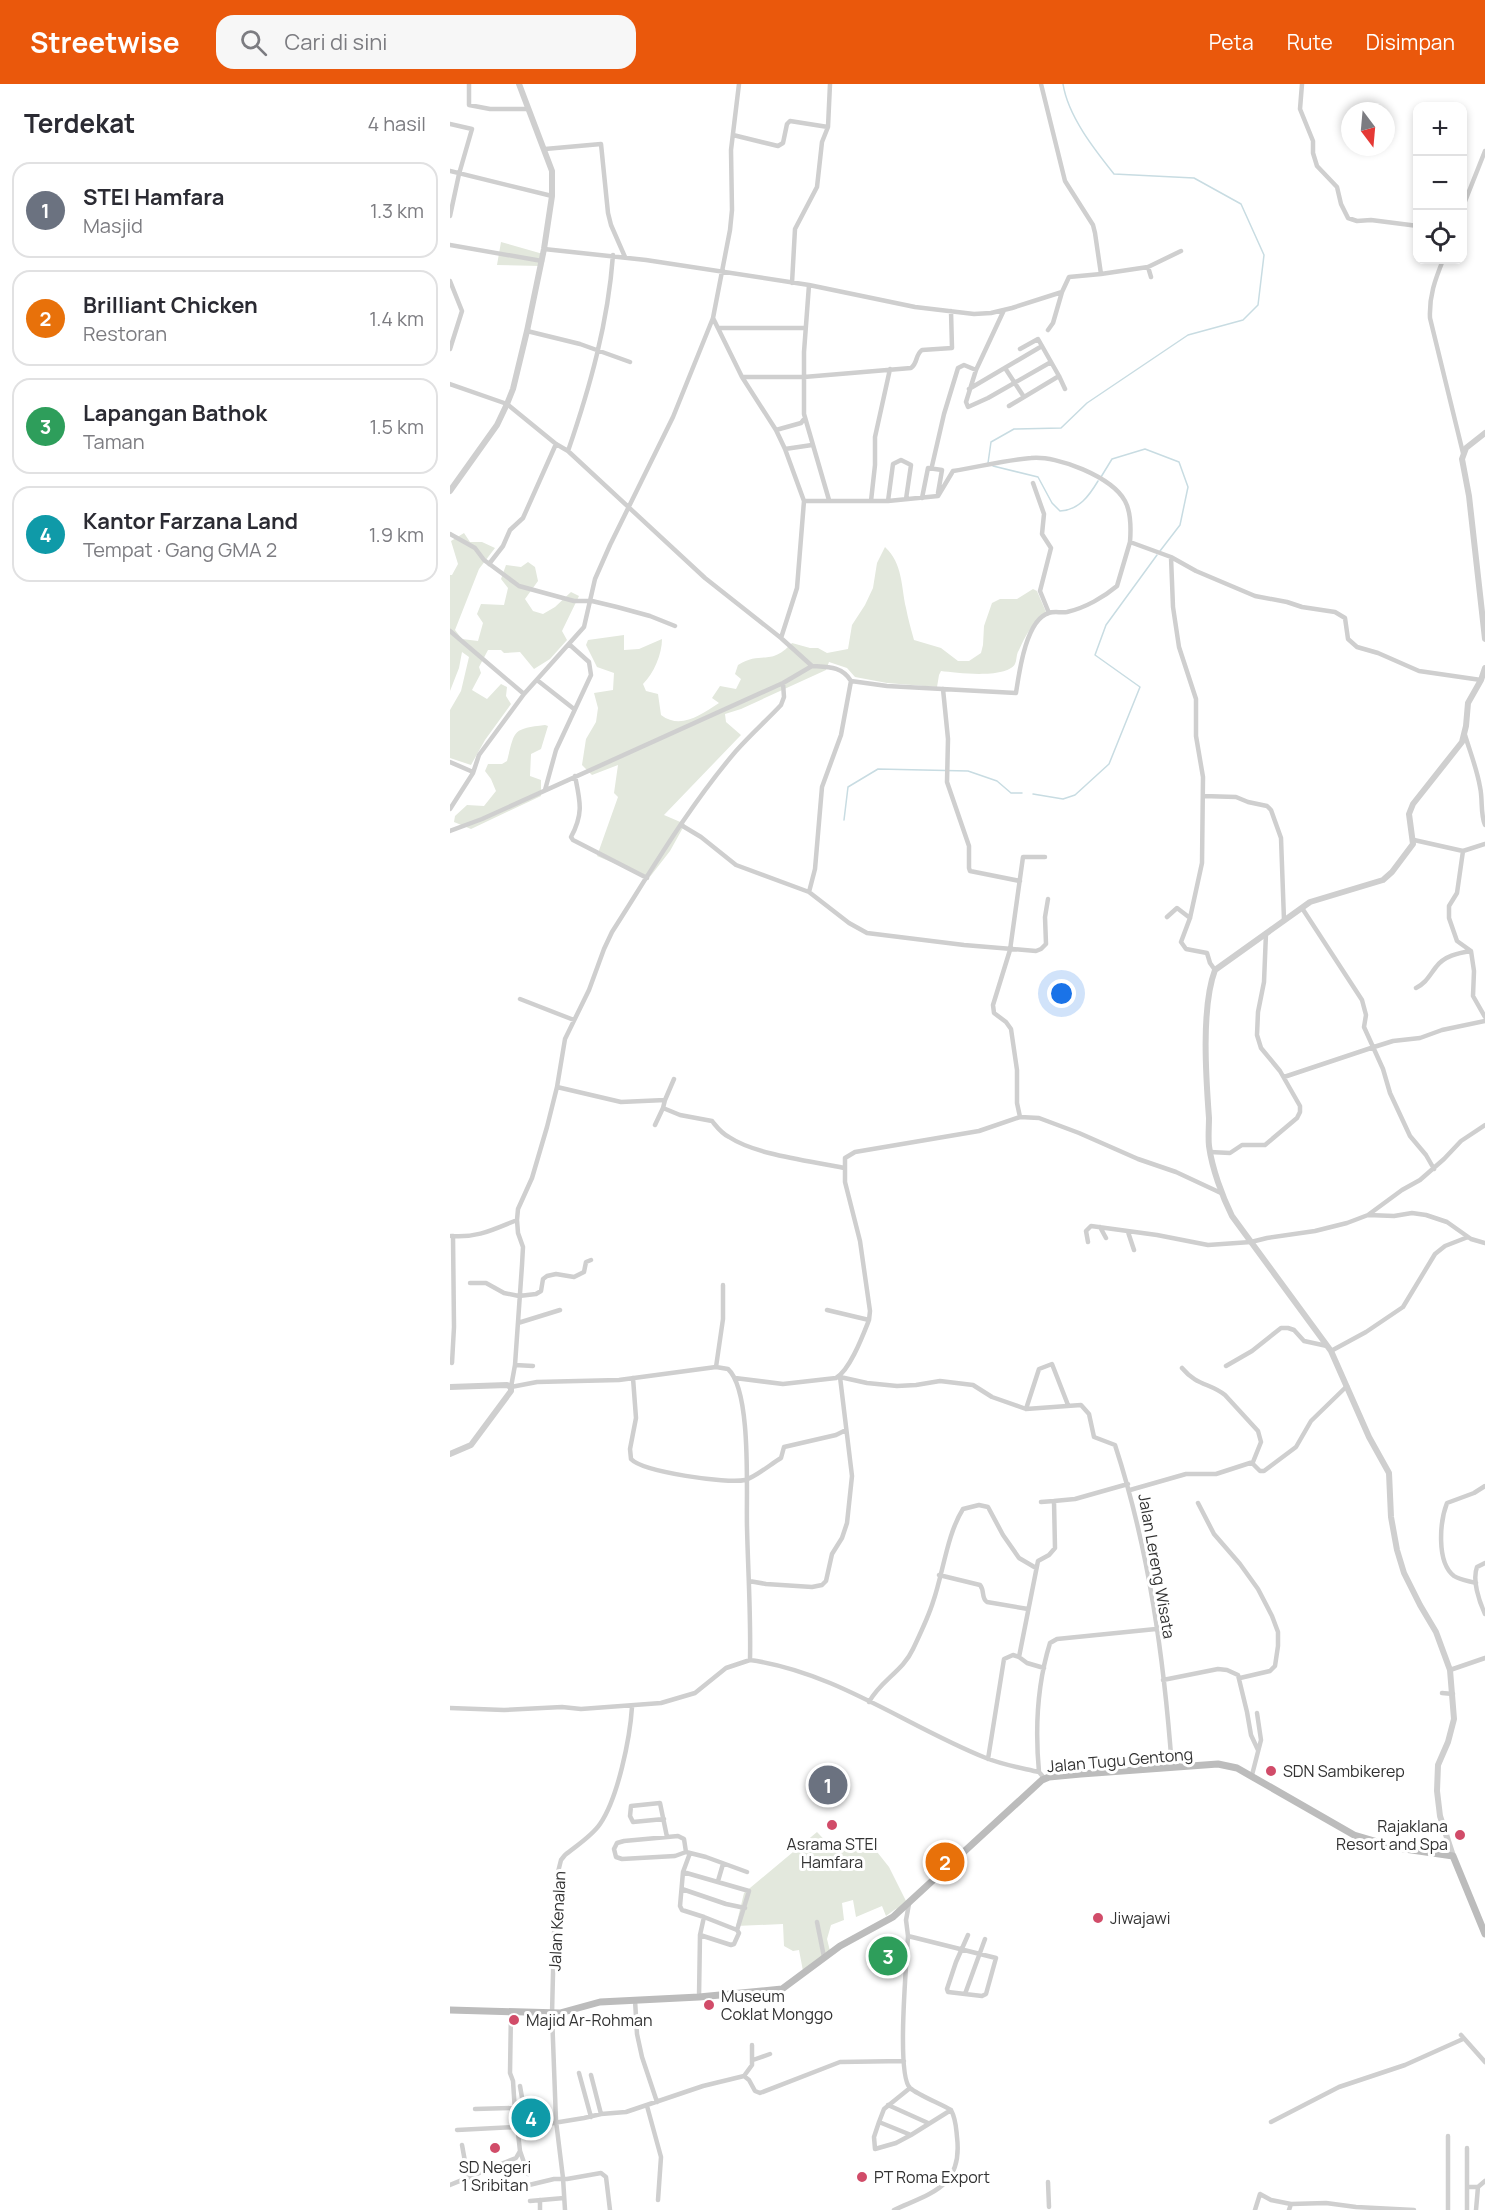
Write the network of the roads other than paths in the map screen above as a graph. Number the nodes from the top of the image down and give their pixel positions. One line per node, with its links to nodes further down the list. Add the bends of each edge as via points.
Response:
1 (469, 84): 8 (street)
2 (519, 84): 9 (street)
3 (739, 84): 12 (street)
4 (830, 84): 11 (street)
5 (1041, 84): 30 (street, via 1065,181 1093,225)
6 (1302, 84): 20 (street, via 1300,109 1313,141 1317,166 1337,187 1348,218)
7 (462, 103): 8 (street)
8 (469, 105): 9 (street)
9 (528, 109): 13 (street)
10 (450, 124): 16 (street, via 472,129)
11 (828, 127): 12 (street, via 790,121 783,143 778,146); 33 (street, via 822,142 817,187 795,229)
12 (733, 135): 29 (street, via 732,210)
13 (545, 149): 17 (street, via 552,171); 25 (street, via 601,144 608,213)
14 (1485, 151): 18 (street)
15 (450, 171): 16 (street)
16 (459, 174): 17 (street); 19 (street)
17 (552, 196): 22 (street)
18 (1467, 196)
19 (450, 216)
20 (1413, 225)
21 (450, 244): 26 (street)
22 (544, 249): 24 (street); 26 (street)
23 (1181, 251): 28 (street)
24 (613, 255): 25 (street); 46 (street)
25 (625, 257): 29 (street)
26 (542, 261): 42 (street)
27 (1442, 264): 69 (street, via 1429,303 1430,318)
28 (1148, 267): 30 (street); 31 (street)
29 (722, 272): 33 (street); 38 (street)
30 (1101, 274): 35 (street, via 1069,277)
31 (1151, 277)
32 (450, 281): 44 (street, via 462,311)
33 (792, 283): 34 (street)
34 (809, 285): 37 (street); 40 (street)
35 (1062, 292): 36 (street); 41 (street)
36 (1004, 310): 37 (street, via 982,314); 51 (street)
37 (951, 311): 50 (street, via 952,348 921,350 913,367)
38 (713, 318): 39 (street); 80 (street, via 673,417)
39 (719, 328): 40 (street); 53 (street)
40 (805, 328): 54 (street)
41 (1048, 330)
42 (527, 331): 46 (street); 60 (street)
43 (1042, 346): 45 (street, via 1038,339); 48 (street); 49 (street)
44 (450, 349)
45 (1020, 349)
46 (598, 350): 47 (street); 68 (street)
47 (630, 362)
48 (1051, 362): 52 (street); 55 (street)
49 (1005, 368): 55 (street); 57 (street)
50 (890, 369): 54 (street); 78 (street, via 875,437)
51 (976, 370): 57 (street); 70 (street, via 964,365 958,368)
52 (1059, 376): 58 (street); 59 (street)
53 (742, 377): 54 (street); 63 (street)
54 (804, 377): 62 (street)
55 (1015, 382): 57 (street, via 968,407); 59 (street)
56 (450, 384): 60 (street)
57 (969, 389)
58 (1065, 389)
59 (1024, 397): 61 (street)
60 (507, 404): 65 (street); 72 (street, via 497,425)
61 (1009, 405)
62 (805, 418): 63 (street, via 801,423); 66 (street)
63 (776, 430): 67 (street)
64 (1485, 433): 69 (street)
65 (556, 444): 68 (street); 84 (street, via 523,518 510,530)
66 (812, 444): 67 (street); 76 (street)
67 (785, 449): 77 (street)
68 (568, 451): 80 (street)
69 (1463, 453): 90 (street)
70 (932, 466)
71 (1033, 483): 86 (street, via 1044,514 1042,534 1051,548 1040,593)
72 (450, 491)
73 (938, 496): 74 (street); 74 (street, via 942,470 929,468); 82 (street, via 953,471 1032,457 1057,459 1118,490 1129,512)
74 (922, 498): 75 (street)
75 (906, 499): 79 (street); 79 (street, via 911,465 901,460 893,464)
76 (829, 500): 77 (street); 78 (street)
77 (804, 501): 89 (street, via 796,588)
78 (871, 501): 79 (street)
79 (888, 501)
80 (629, 506): 85 (street, via 595,579); 89 (street, via 705,578)
81 (450, 534): 84 (street, via 475,549)
82 (1130, 542): 83 (street); 86 (street, via 1117,586 1078,608)
83 (1171, 557): 95 (street, via 1255,596 1340,613 1347,622 1350,642 1406,666); 106 (street, via 1178,637 1196,699)
84 (489, 564): 85 (street, via 519,586 574,601)
85 (592, 601): 87 (street); 91 (street, via 584,627)
86 (1049, 613): 98 (street, via 1032,630 1020,662 1016,693)
87 (675, 626)
88 (450, 631): 99 (street)
89 (781, 638): 92 (street)
90 (1485, 639)
91 (570, 645): 94 (street); 100 (street, via 591,666 586,690)
92 (812, 666): 96 (street, via 844,671); 97 (street)
93 (1485, 670): 95 (street)
94 (537, 680): 99 (street); 100 (street)
95 (1481, 680): 101 (street, via 1468,703)
96 (851, 681): 98 (street); 117 (street, via 841,735 822,788)
97 (783, 683): 104 (street); 108 (street, via 782,705 738,750)
98 (943, 690): 116 (street, via 948,739 946,776 969,846 970,871)
99 (524, 694): 103 (street, via 479,755)
100 (574, 709): 105 (street)
101 (1465, 735): 109 (street, via 1480,783); 111 (street, via 1457,751 1410,809)
102 (450, 762): 103 (street)
103 (473, 772): 107 (street)
104 (575, 776): 105 (street); 115 (street, via 581,805 573,840)
105 (544, 790): 110 (street)
106 (1203, 796): 121 (street, via 1202,863); 122 (street, via 1236,797 1271,810 1281,838)
107 (450, 809)
108 (681, 825): 115 (street); 117 (street, via 736,865)
109 (1485, 825)
110 (450, 831)
111 (1414, 840): 113 (street); 119 (street, via 1383,880 1318,899)
112 (1485, 844): 113 (street)
113 (1463, 851): 125 (street, via 1449,918 1457,942)
114 (1045, 857): 116 (street, via 1023,857)
115 (647, 878): 130 (street, via 606,943)
116 (1020, 881): 124 (street)
117 (808, 892): 124 (street, via 867,933)
118 (1048, 898): 124 (street, via 1046,944 1036,951)
119 (1302, 908): 122 (street); 131 (street, via 1362,1000 1364,1027)
120 (1167, 917): 121 (street, via 1177,908)
121 (1190, 918): 126 (street, via 1182,945 1207,953)
122 (1284, 920): 123 (street)
123 (1266, 933): 126 (street); 132 (street, via 1257,1035)
124 (1010, 950): 137 (street, via 993,1008 1011,1029)
125 (1471, 951): 127 (street, via 1443,961); 129 (street, via 1473,996)
126 (1215, 970): 140 (street, via 1208,1005 1206,1066)
127 (1416, 988)
128 (520, 999): 130 (street)
129 (1485, 1019): 131 (street)
130 (574, 1020): 134 (street, via 564,1043)
131 (1374, 1047): 132 (street); 142 (street, via 1410,1136)
132 (1284, 1077): 140 (street, via 1300,1106 1297,1118 1265,1145 1245,1145 1230,1153)
133 (674, 1079): 135 (street)
134 (557, 1087): 135 (street, via 621,1102); 145 (street)
135 (665, 1100): 136 (street)
136 (663, 1108): 138 (street); 141 (street, via 712,1121 718,1130 737,1142 765,1152)
137 (1020, 1117): 141 (street, via 979,1131 855,1152 845,1158); 143 (street, via 1039,1118 1079,1132)
138 (655, 1125)
139 (1485, 1125): 142 (street, via 1461,1141)
140 (1210, 1152): 143 (street)
141 (844, 1168): 161 (street, via 860,1240)
142 (1434, 1169): 144 (street)
143 (1221, 1193): 152 (street)
144 (1368, 1215): 149 (street, via 1426,1215 1447,1222); 152 (street, via 1315,1231)
145 (517, 1220): 148 (street, via 482,1235); 158 (street, via 523,1247)
146 (1100, 1227): 147 (street); 150 (street); 151 (street, via 1088,1227)
147 (1128, 1232): 152 (street, via 1208,1245); 154 (street)
148 (451, 1236): 164 (street)
149 (1468, 1237): 153 (street); 163 (street, via 1435,1254 1403,1307 1366,1332)
150 (1106, 1238)
151 (1088, 1242)
152 (1251, 1242): 163 (street)
153 (1485, 1243)
154 (1134, 1250)
155 (591, 1260): 158 (street, via 579,1276 549,1275 543,1279 540,1292)
156 (470, 1283): 158 (street, via 486,1283)
157 (723, 1285): 168 (street)
158 (519, 1296): 162 (street)
159 (560, 1310): 162 (street)
160 (827, 1310): 161 (street)
161 (869, 1320): 170 (street)
162 (518, 1323): 165 (street)
163 (1329, 1348): 167 (street, via 1304,1341 1294,1330 1281,1328); 173 (street)
164 (452, 1363)
165 (515, 1365): 166 (street); 175 (street)
166 (533, 1366)
167 (1226, 1366)
168 (716, 1367): 171 (street); 172 (street, via 728,1369)
169 (1182, 1368): 180 (street, via 1202,1385 1225,1395 1258,1431 1261,1442)
170 (840, 1377): 172 (street, via 783,1384); 177 (street, via 889,1385 940,1381 973,1385 992,1397); 178 (street)
171 (633, 1378): 175 (street, via 537,1382); 181 (street, via 636,1418 630,1449 634,1462 677,1474)
172 (735, 1378): 181 (street, via 743,1413)
173 (1347, 1386): 180 (street, via 1311,1421 1296,1447 1264,1471); 200 (street, via 1389,1473 1391,1517 1404,1573 1437,1632)
174 (450, 1387): 175 (street)
175 (511, 1387): 179 (street, via 506,1400 471,1445)
176 (1068, 1405): 177 (street); 177 (street, via 1052,1364 1037,1371); 182 (street, Jalan Lereng Wisata, via 1084,1407 1094,1437 1115,1445)
177 (1026, 1409)
178 (846, 1430): 181 (street, via 784,1446 781,1458); 191 (street, via 852,1476 847,1523 824,1583 803,1587)
179 (450, 1454)
180 (1252, 1462): 184 (street, via 1216,1474 1186,1474)
181 (746, 1480): 191 (street)
182 (1128, 1484): 184 (street, Jalan Lereng Wisata); 185 (street)
183 (1485, 1486): 192 (street, via 1447,1503 1441,1518 1443,1556 1449,1571 1455,1577)
184 (1130, 1490): 195 (street, Jalan Lereng Wisata)
185 (1053, 1501): 186 (street); 189 (street, via 1054,1548 1038,1561)
186 (1041, 1503)
187 (1198, 1503): 201 (street, via 1214,1534 1258,1589 1278,1632 1275,1666 1270,1671)
188 (1485, 1563): 192 (street, via 1476,1569)
189 (1036, 1568): 190 (street, via 1019,1558 989,1509 980,1505 960,1513); 193 (street)
190 (939, 1575): 193 (street, via 980,1585 987,1602); 205 (street, via 933,1601 912,1650)
191 (748, 1581): 198 (street)
192 (1476, 1583): 194 (street)
193 (1028, 1609): 196 (street)
194 (1485, 1614)
195 (1156, 1629): 199 (street, via 1054,1640); 202 (street, Jalan Lereng Wisata)
196 (1019, 1657): 199 (street); 210 (street, via 1004,1659)
197 (1485, 1658): 200 (street)
198 (750, 1660): 205 (street, via 801,1671); 206 (street, via 726,1668 686,1696)
199 (1044, 1668): 212 (street, via 1037,1735)
200 (1450, 1670): 204 (street)
201 (1240, 1678): 202 (street, via 1218,1669); 209 (street, via 1251,1735)
202 (1163, 1680): 211 (street, Jalan Lereng Wisata)
203 (1442, 1693): 204 (street)
204 (1453, 1694): 218 (street, via 1454,1719 1438,1765 1437,1791 1440,1816)
205 (869, 1702): 210 (street)
206 (632, 1707): 207 (street); 245 (street, Jalan Kenalan, via 628,1743 602,1823 559,1864)
207 (450, 1708)
208 (1257, 1713): 209 (street, via 1261,1740)
209 (1258, 1750): 213 (street)
210 (988, 1759): 212 (street)
211 (1172, 1768): 213 (main road, Jalan Tugu Gentong, via 1226,1765); 214 (main road, Jalan Tugu Gentong)
212 (1039, 1772): 214 (street)
213 (1252, 1775): 218 (main road, Jalan Tugu Gentong, via 1354,1835 1398,1848)
214 (1045, 1779): 224 (main road, Jalan Tugu Gentong)
215 (664, 1819): 215 (street, via 633,1822 631,1806 659,1802); 216 (street)
216 (667, 1837): 217 (street, via 683,1837); 217 (street, via 619,1843 615,1855 622,1859 645,1859)
217 (688, 1852): 219 (street); 220 (street)
218 (1453, 1856): 226 (main road)
219 (723, 1864): 221 (street); 222 (street)
220 (683, 1872): 222 (street); 223 (street)
221 (747, 1872)
222 (718, 1881): 225 (street, via 748,1890)
223 (682, 1889): 225 (street); 227 (street, via 681,1909)
224 (909, 1904): 228 (main road, Jalan Tugu Gentong); 229 (street)
225 (745, 1908): 231 (street)
226 (1481, 1914): 232 (main road)
227 (704, 1917): 231 (street); 233 (street)
228 (893, 1917): 229 (street); 239 (main road, Jalan Tugu Gentong)
229 (906, 1920): 235 (street)
230 (817, 1922): 239 (street)
231 (738, 1930): 233 (street, via 733,1945)
232 (1485, 1934)
233 (699, 1935): 241 (street)
234 (968, 1935): 237 (street)
235 (908, 1936): 237 (street); 249 (street)
236 (985, 1939): 238 (street)
237 (962, 1950): 238 (street); 240 (street, via 947,1989)
238 (979, 1953): 240 (street); 240 (street, via 996,1960 984,1995)
239 (824, 1957): 241 (main road, Jalan Tugu Gentong, via 782,1989)
240 (965, 1994)
241 (699, 1996): 242 (main road, Jalan Tugu Gentong)
242 (635, 2000): 245 (main road, Jalan Tugu Gentong, via 600,2002); 258 (street, via 637,2034)
243 (450, 2010): 244 (main road, Jalan Tugu Gentong)
244 (511, 2011): 245 (main road, Jalan Tugu Gentong); 257 (street)
245 (552, 2014): 266 (street, Jalan Kenalan)
246 (752, 2045): 248 (street)
247 (770, 2054): 248 (street)
248 (753, 2060): 253 (street)
249 (904, 2061): 253 (street, via 840,2062 760,2093); 255 (street)
250 (1485, 2062): 268 (street, via 1462,2037 1405,2065 1339,2087)
251 (579, 2073): 265 (street)
252 (591, 2075): 264 (street)
253 (744, 2076): 258 (street)
254 (520, 2086): 256 (street)
255 (910, 2088): 259 (street); 263 (street)
256 (522, 2097): 257 (street); 270 (street)
257 (513, 2098): 261 (street)
258 (657, 2102): 260 (street)
259 (888, 2105): 267 (street); 269 (street)
260 (646, 2106): 264 (street); 289 (street, via 661,2157)
261 (514, 2108): 262 (street); 271 (street)
262 (475, 2109)
263 (951, 2110): 269 (street); 296 (street, via 958,2144 954,2174 934,2193)
264 (601, 2114): 265 (street)
265 (591, 2117): 266 (street)
266 (556, 2121): 270 (street); 280 (street, Jalan Kenalan)
267 (879, 2122): 273 (street); 273 (street, via 875,2149)
268 (1271, 2122)
269 (928, 2123): 273 (street)
270 (527, 2127): 271 (street)
271 (518, 2129): 272 (street); 277 (street)
272 (457, 2130)
273 (911, 2135)
274 (1448, 2136): 300 (street)
275 (462, 2145): 279 (street)
276 (1467, 2148): 285 (street)
277 (520, 2151): 278 (street); 279 (street, via 512,2161)
278 (528, 2174)
279 (468, 2178): 283 (street)
280 (563, 2178): 284 (street); 287 (street, Jalan Kenalan); 295 (street, via 605,2175)
281 (1485, 2181): 286 (street)
282 (1048, 2182): 292 (street)
283 (450, 2185)
284 (529, 2185)
285 (1467, 2187): 286 (street); 301 (street)
286 (1478, 2187): 302 (street)
287 (564, 2198): 288 (street); 294 (street, Jalan Kenalan)
288 (540, 2200): 290 (street); 293 (street)
289 (658, 2200)
290 (530, 2201)
291 (1291, 2204): 297 (street, via 1260,2194); 298 (street); 299 (street)
292 (1048, 2207)
293 (540, 2210)
294 (565, 2210)
295 (610, 2210)
296 (894, 2210)
297 (1255, 2210)
298 (1288, 2210)
299 (1414, 2210)
300 (1448, 2210)
301 (1467, 2210)
302 (1476, 2210)

